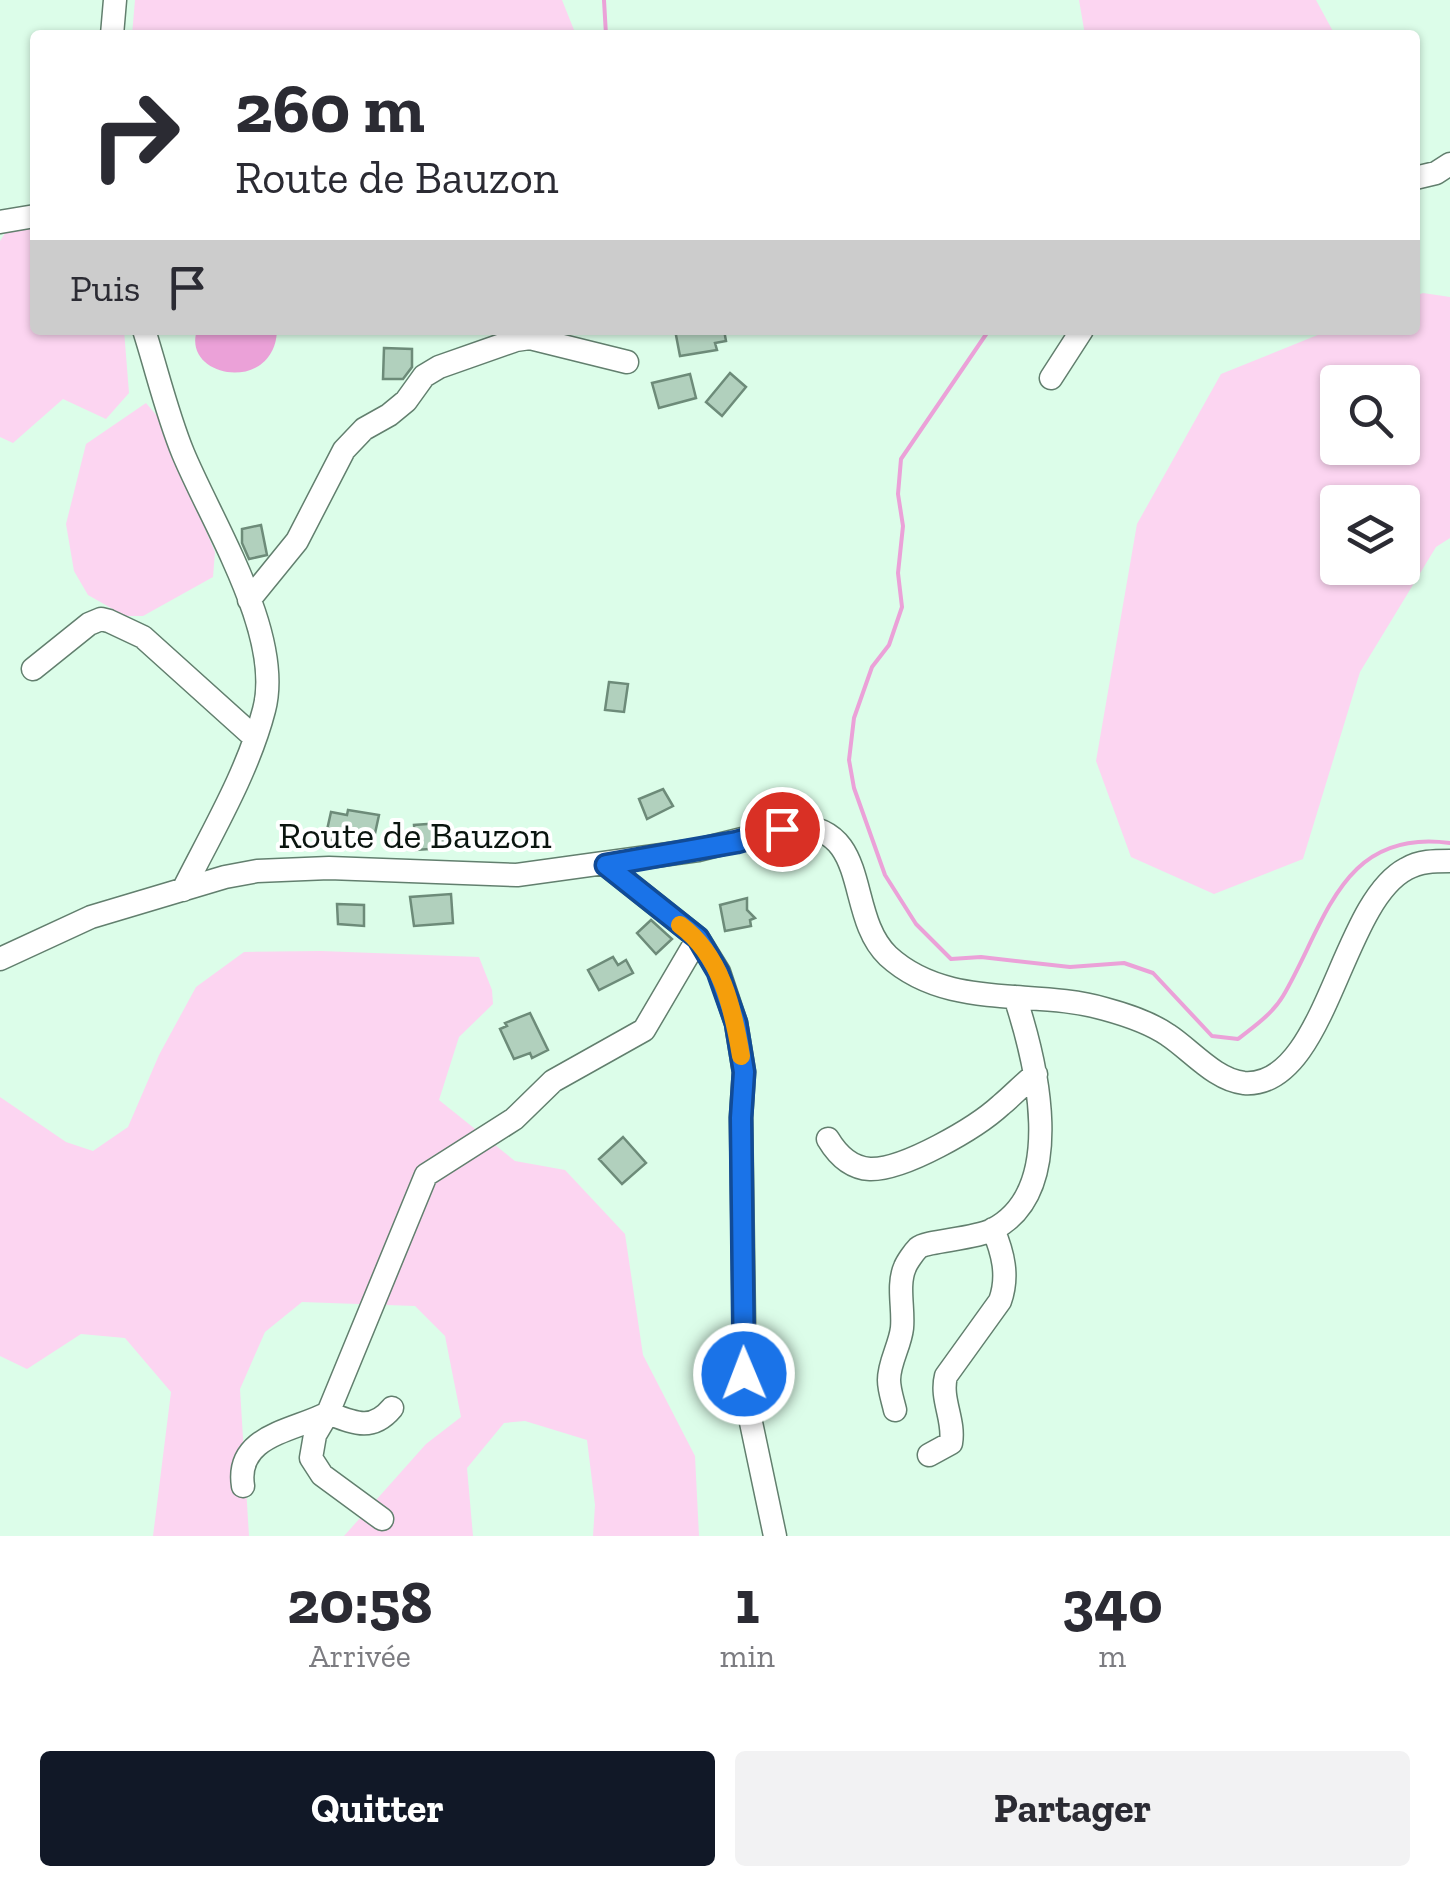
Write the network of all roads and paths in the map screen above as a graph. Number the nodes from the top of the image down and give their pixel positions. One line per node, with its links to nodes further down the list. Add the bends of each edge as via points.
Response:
1 (115, 0): 2 (street)
2 (112, 30)
3 (1450, 164): 4 (street)
4 (1420, 177)
5 (30, 217): 6 (street)
6 (0, 222)
7 (146, 335): 11 (street, via 182,450)
8 (1079, 335): 10 (street)
9 (627, 362): 11 (street, via 516,340 424,376 406,401 344,450 297,541)
10 (1050, 378)
11 (249, 600): 13 (street, via 268,676)
12 (33, 668): 13 (street, via 88,624 108,620 142,637)
13 (254, 737): 16 (street)
14 (1450, 861): 19 (street, Route de Bauzon, via 1427,861 1392,880 1368,911 1302,1049 1256,1082 1224,1077 1127,1015 1082,1002)
15 (606, 865): 16 (street, Route de Bauzon, via 518,875 291,868); 17 (street); 19 (street, Route de Bauzon, via 795,826 824,831 844,849 872,936 899,965 936,984)
16 (183, 890): 18 (street, Route de Bauzon, via 91,916)
17 (698, 938): 25 (street, via 644,1030 553,1081 514,1119 426,1175); 29 (street, via 736,1023 744,1072 745,1394)
18 (0, 960)
19 (1015, 997): 20 (street)
20 (1036, 1074): 21 (street, via 978,1122 884,1167 854,1165); 22 (street, via 1040,1130 1033,1181 1020,1207)
21 (828, 1139)
22 (994, 1229): 24 (street, via 918,1248 904,1268 902,1326 889,1382); 26 (street, via 1005,1286 946,1376 951,1443)
23 (392, 1408): 25 (street, via 382,1420 360,1426)
24 (895, 1410)
25 (328, 1413): 27 (street, via 263,1441 245,1458); 28 (street, via 311,1458 322,1475)
26 (929, 1455)
27 (243, 1486)
28 (382, 1519)
29 (776, 1536)

